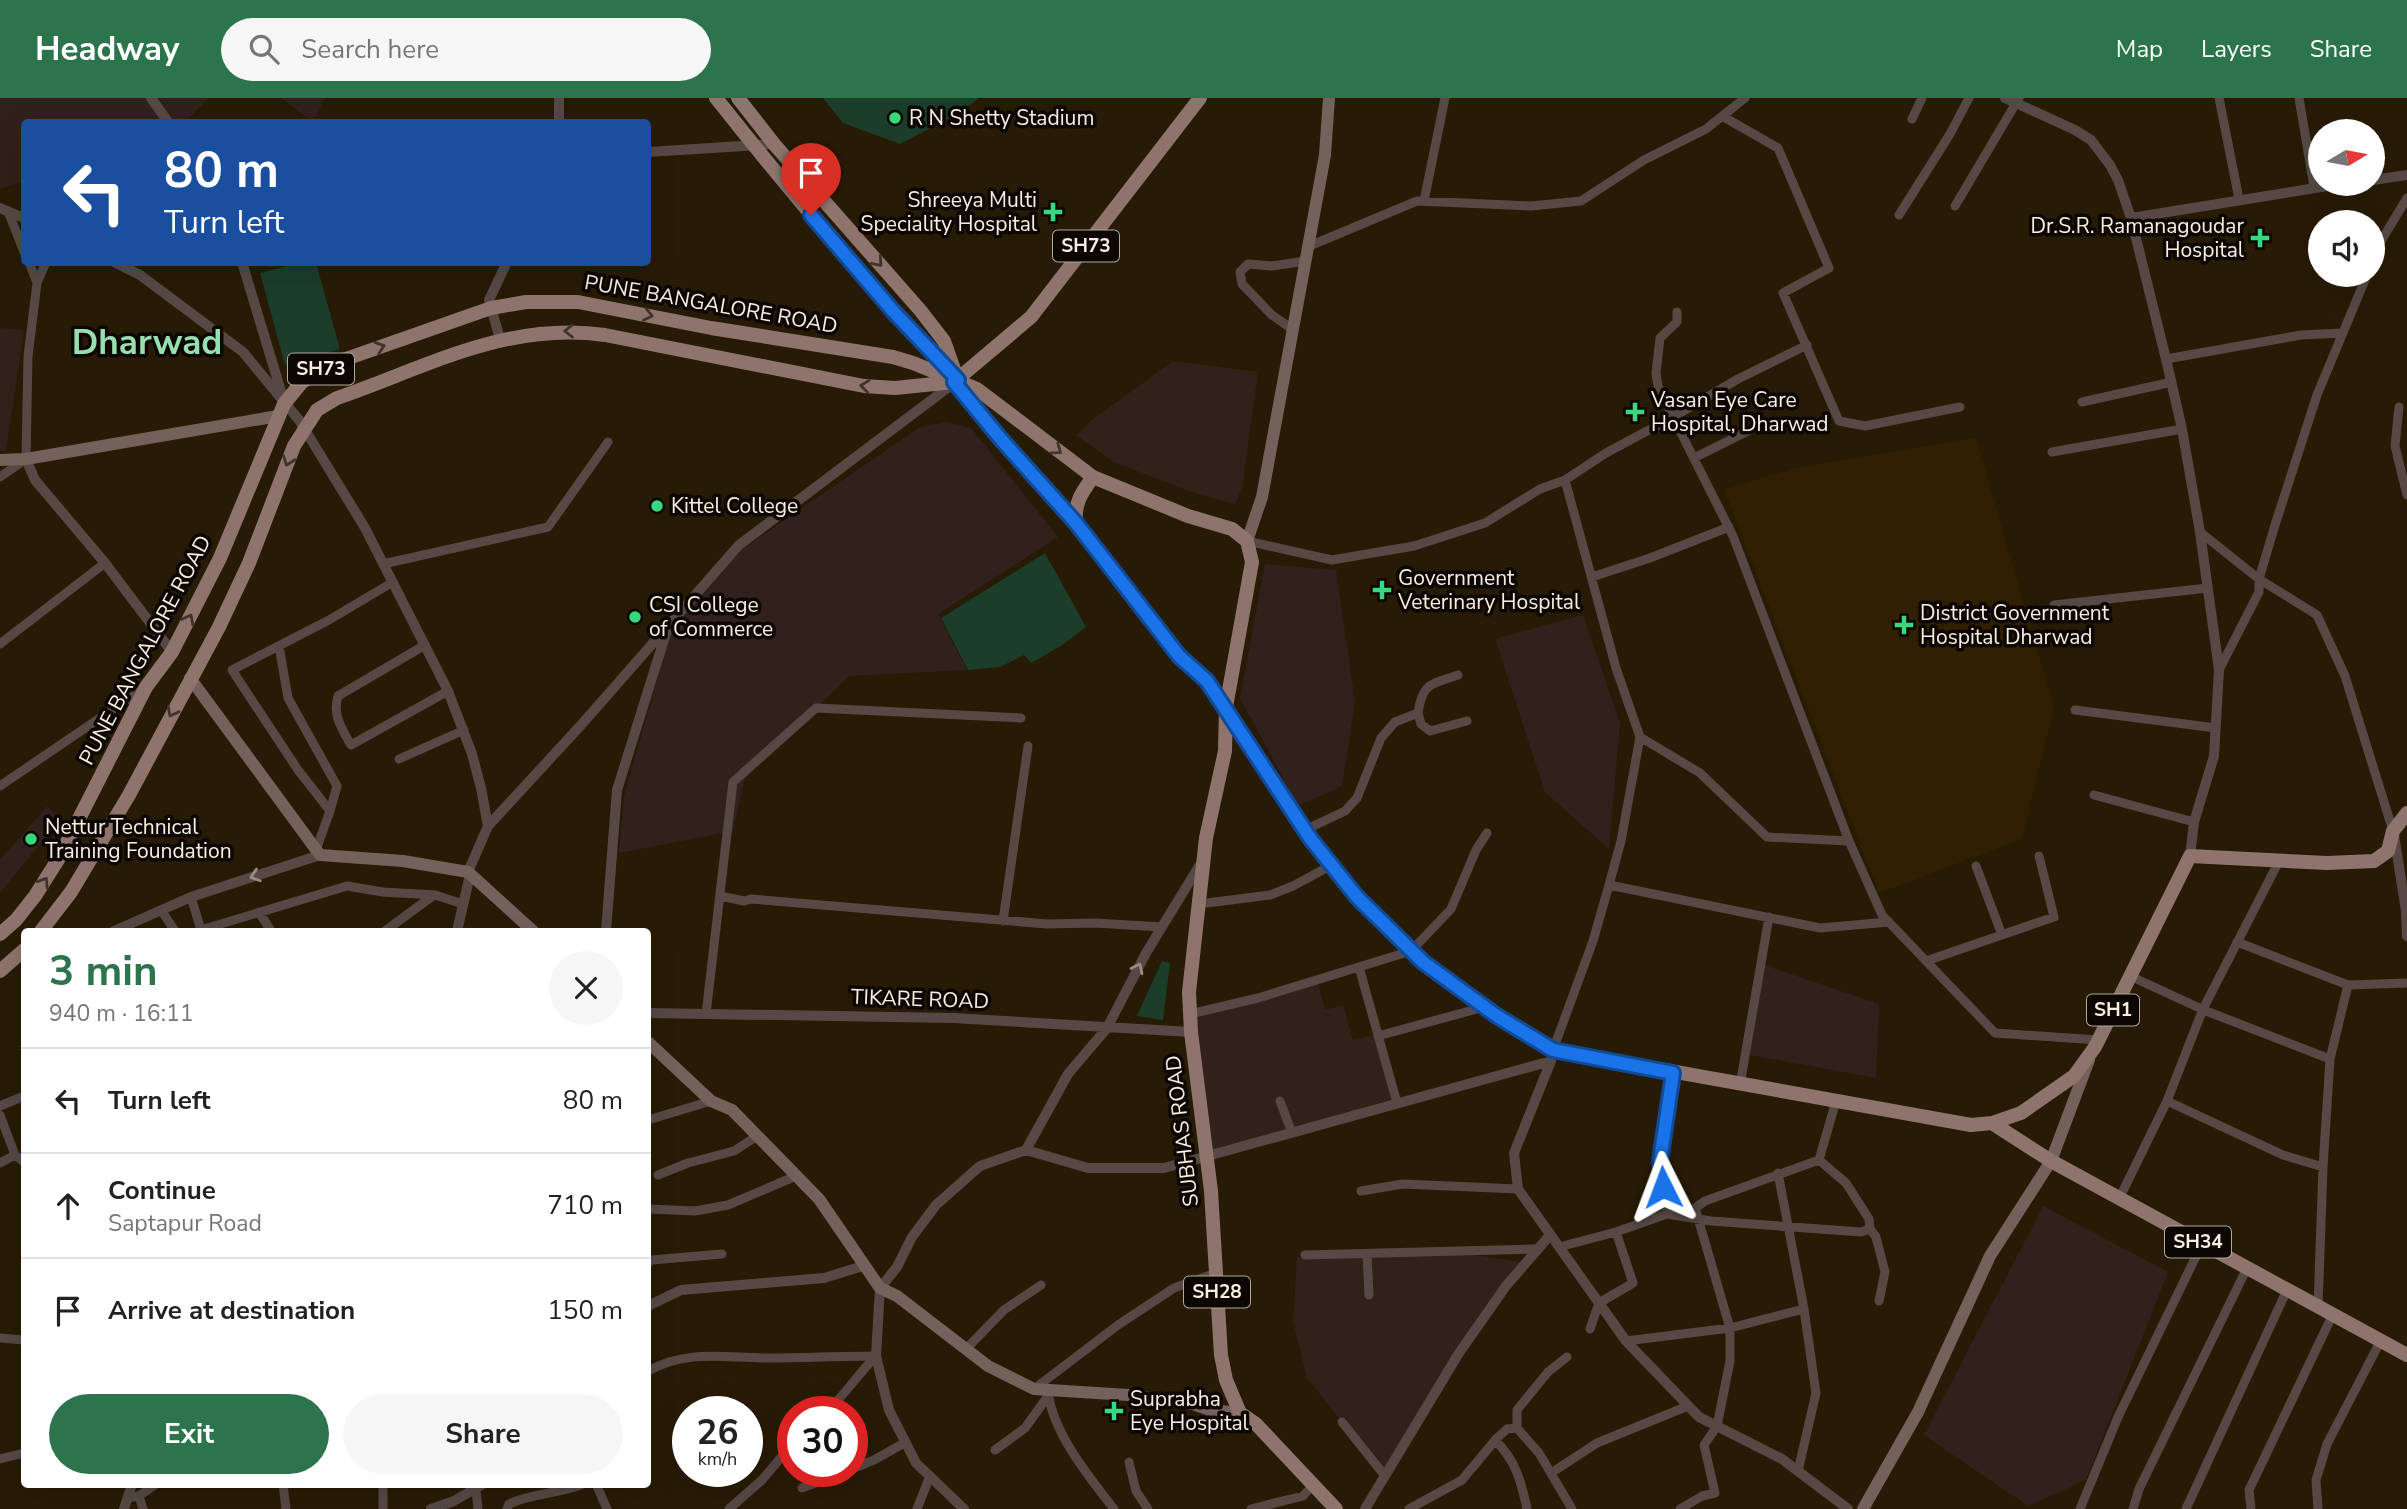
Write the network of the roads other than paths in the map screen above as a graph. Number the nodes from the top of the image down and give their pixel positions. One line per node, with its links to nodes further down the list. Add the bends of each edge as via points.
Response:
1 (151, 98): 15 (street)
2 (559, 98): 16 (street)
3 (716, 98): 19 (main road)
4 (738, 98): 18 (main road)
5 (1329, 98): 35 (main road, via 1325,155)
6 (1445, 98): 27 (street)
7 (1745, 98): 14 (street)
8 (1922, 98): 17 (street)
9 (1969, 98): 30 (street)
10 (2219, 98): 26 (street)
11 (2299, 98): 20 (street)
12 (2013, 99): 28 (street); 32 (street, via 2091,140 2118,180)
13 (1196, 100): 51 (main road, SH73, via 1031,317)
14 (1722, 116): 27 (street, via 1581,201 1531,206); 49 (street, via 1778,148 1829,268 1783,293)
15 (166, 119)
16 (559, 119)
17 (1912, 119)
18 (774, 144): 19 (street); 51 (main road, one-way to 51, via 944,341)
19 (753, 145): 21 (street); 51 (main road)
20 (2308, 151)
21 (651, 152)
22 (2407, 175): 23 (street)
23 (2385, 178)
24 (2308, 188): 26 (street)
25 (2407, 198): 33 (street)
26 (2239, 199): 32 (street)
27 (1424, 201): 35 (street)
28 (1955, 206)
29 (4, 210): 31 (street); 34 (street)
30 (1899, 215)
31 (21, 217)
32 (2131, 218): 50 (street)
33 (2385, 234)
34 (21, 247)
35 (1307, 247): 36 (main road)
36 (1305, 261): 46 (main road); 46 (street, via 1248,264 1240,272 1242,284)
37 (31, 266): 42 (street)
38 (44, 266): 42 (street)
39 (122, 266): 56 (street, via 243,352)
40 (244, 266): 56 (street)
41 (505, 266): 44 (street, via 489,300)
42 (37, 283): 64 (street, via 28,356)
43 (2362, 287): 47 (street)
44 (491, 307): 48 (street); 51 (main road, PUNE BANGALORE ROAD / SH73, one-way to 51, via 578,302 893,357); 56 (main road, PUNE BANGALORE ROAD / SH73, one-way to 44, via 301,383 325,367)
45 (1677, 313): 57 (street, via 1677,322 1660,338 1656,373)
46 (1292, 329): 73 (main road, via 1262,498)
47 (2343, 333): 50 (street, via 2301,335); 77 (street, via 2317,395)
48 (500, 339): 51 (main road, SH73, one-way to 48, via 933,386 864,386 581,331); 59 (main road, SH73, via 337,398 317,411)
49 (1807, 345): 54 (street, via 1839,421 1865,426); 57 (street)
50 (2166, 359): 52 (street)
51 (956, 381): 67 (main road, one-way to 67, via 977,389); 70 (main road, SH1); 81 (street, via 739,545)
52 (2172, 382): 53 (street); 60 (street)
53 (2082, 402)
54 (1960, 407)
55 (2399, 407): 69 (street, via 2395,446)
56 (281, 410): 59 (street); 64 (main road); 85 (main road, PUNE BANGALORE ROAD / SH73, one-way to 56, via 220,558)
57 (1673, 417): 63 (street); 68 (street)
58 (1756, 427): 63 (street)
59 (305, 429): 75 (street); 88 (main road, SH73, one-way to 88, via 294,446 249,563)
60 (2182, 429): 62 (street); 72 (street)
61 (608, 442): 75 (street, via 548,527)
62 (2052, 452)
63 (1694, 458): 71 (street)
64 (26, 459): 65 (main road); 66 (street); 74 (street, via 36,481)
65 (0, 460)
66 (0, 477)
67 (1093, 477): 70 (main road, via 1079,496); 73 (main road, via 1232,530)
68 (1565, 480): 73 (street, via 1540,489 1485,523 1414,545 1332,560); 76 (street)
69 (2407, 495)
70 (1076, 523): 91 (main road, SH1, via 1179,656 1207,681)
71 (1729, 527): 76 (street); 110 (street)
72 (2200, 532): 77 (street); 79 (street)
73 (1247, 541): 91 (main road, SUBHAS ROAD, via 1252,562)
74 (104, 563): 82 (street); 85 (street)
75 (383, 564): 78 (street)
76 (1592, 577): 98 (street)
77 (2259, 579): 86 (street, via 2259,592); 108 (street, via 2317,615 2345,676)
78 (393, 582): 83 (street); 84 (street)
79 (2208, 588): 80 (street); 86 (street)
80 (2054, 605)
81 (669, 624): 106 (street); 140 (street, via 617,790)
82 (0, 644)
83 (425, 645): 90 (street); 90 (street, via 338,696 337,720 351,746)
84 (279, 646): 103 (street, via 288,698 337,786); 103 (street, via 232,670)
85 (172, 652): 89 (main road, PUNE BANGALORE ROAD / SH73)
86 (2218, 670): 96 (street)
87 (1458, 675): 93 (street, via 1421,693)
88 (190, 678): 111 (main road); 131 (main road, SH73, one-way to 131, via 95,853)
89 (146, 687): 101 (street); 141 (main road, PUNE BANGALORE ROAD / SH73, one-way to 89, via 16,920 59,858)
90 (448, 691): 97 (street)
91 (1226, 707): 107 (main road, SH1); 114 (main road, SUBHAS ROAD / SH28, via 1225,751)
92 (2075, 710): 96 (street)
93 (1418, 713): 95 (street, via 1421,724 1430,731); 107 (street, via 1395,722 1381,738 1357,798 1345,811)
94 (1021, 718): 121 (street, via 816,708 733,782)
95 (1467, 721)
96 (2216, 728): 105 (street, via 2214,756)
97 (464, 730): 100 (street); 106 (street)
98 (1640, 737): 110 (street, via 1700,774 1767,837); 119 (street)
99 (1028, 746): 128 (street)
100 (399, 759)
101 (0, 786)
102 (2094, 795): 105 (street)
103 (330, 811): 111 (street)
104 (2407, 813): 108 (main road)
105 (2194, 822): 113 (street)
106 (488, 826): 118 (street)
107 (1306, 830): 116 (main road, SH1)
108 (2393, 831): 115 (main road, via 2388,852 2374,861); 143 (street)
109 (1487, 833): 145 (street, via 1451,909)
110 (1849, 841): 129 (street)
111 (318, 852): 118 (main road); 122 (street, one-way to 122)
112 (2039, 856): 142 (street, via 2054,917)
113 (2190, 856): 115 (main road); 150 (main road, SH1)
114 (1204, 858): 124 (main road, SUBHAS ROAD / SH28); 130 (street)
115 (2278, 861): 144 (street)
116 (1332, 865): 124 (street, via 1270,895); 145 (main road, SH1)
117 (1976, 866): 142 (street)
118 (468, 872): 123 (street); 139 (main road)
119 (1609, 885): 127 (street); 163 (street)
120 (435, 895): 123 (street); 126 (street, via 347,886); 137 (street)
121 (720, 896): 128 (street); 156 (street)
122 (191, 897): 125 (street); 134 (street)
123 (463, 904): 138 (street)
124 (1199, 904): 157 (main road, SUBHAS ROAD / SH28)
125 (161, 910): 132 (street); 133 (street)
126 (259, 912): 135 (street); 136 (street)
127 (1769, 917): 129 (street, via 1820,928); 166 (street)
128 (1003, 920): 130 (street)
129 (1889, 922): 147 (street)
130 (1162, 927): 158 (street, one-way to 130)
131 (43, 928)
132 (121, 928)
133 (173, 928)
134 (200, 928)
135 (207, 928)
136 (269, 928)
137 (389, 928)
138 (458, 928)
139 (530, 928)
140 (606, 928)
141 (0, 934)
142 (2002, 935): 147 (street)
143 (2407, 936)
144 (2237, 942): 152 (street); 154 (street)
145 (1411, 951): 148 (street); 153 (main road, SH1)
146 (21, 955): 149 (main road)
147 (1926, 961): 161 (street, via 1995,1033)
148 (1359, 967): 157 (street); 160 (street)
149 (0, 971)
150 (2130, 976): 154 (street); 161 (main road, SH1)
151 (2407, 983): 152 (street)
152 (2347, 985): 164 (street)
153 (1485, 1007): 160 (street); 163 (main road, SH1)
154 (2203, 1009): 164 (street); 171 (street)
155 (651, 1013): 156 (street, TIKARE ROAD)
156 (706, 1014): 158 (street, TIKARE ROAD, via 953,1018)
157 (1190, 1014): 159 (main road, SUBHAS ROAD / SH28)
158 (1107, 1028): 159 (street, TIKARE ROAD); 179 (street, via 1068,1074)
159 (1191, 1032): 181 (main road, SUBHAS ROAD / SH28)
160 (1378, 1037): 172 (street)
161 (2097, 1044): 176 (main road, SH1, via 2074,1076 2021,1113); 184 (main road)
162 (651, 1045): 168 (main road)
163 (1552, 1056): 165 (main road, SH1); 172 (street); 190 (street, via 1514,1153)
164 (2330, 1059): 186 (street)
165 (1673, 1073): 166 (main road, SH1); 194 (street, via 1660,1161)
166 (1740, 1085): 170 (main road, SH1)
167 (21, 1097): 173 (street)
168 (711, 1101): 175 (street); 178 (main road, via 732,1110)
169 (1280, 1101): 177 (street)
170 (1836, 1101): 176 (main road, SH1, via 1971,1125); 183 (street)
171 (2167, 1101): 186 (street, via 2284,1155); 192 (street)
172 (1397, 1103): 177 (street)
173 (0, 1106)
174 (0, 1115): 180 (street)
175 (651, 1119)
176 (1992, 1123): 184 (main road, SH34)
177 (1292, 1133): 181 (street)
178 (757, 1136): 188 (street, via 734,1151); 189 (main road)
179 (1026, 1150): 181 (street, via 1088,1168 1164,1168); 211 (street, via 981,1166 936,1205)
180 (15, 1155): 182 (street); 185 (street)
181 (1207, 1156): 209 (main road, SUBHAS ROAD / SH28)
182 (21, 1160)
183 (1819, 1160): 187 (street); 197 (street, via 1846,1183 1869,1219)
184 (2051, 1161): 192 (main road, SH34); 280 (main road, via 1990,1256 1919,1412)
185 (0, 1163)
186 (2323, 1167): 217 (street)
187 (1778, 1173): 195 (street, via 1705,1201 1695,1208); 196 (street)
188 (658, 1175)
189 (796, 1175): 193 (street, via 728,1205 695,1211); 207 (main road, via 819,1199)
190 (1518, 1189): 191 (street, via 1403,1184); 199 (street)
191 (1361, 1191)
192 (2119, 1199): 200 (main road, SH34)
193 (651, 1209)
194 (1667, 1214): 195 (street); 198 (street)
195 (1698, 1218): 196 (street); 220 (street)
196 (1789, 1226): 197 (street); 218 (street)
197 (1870, 1229): 215 (street, via 1885,1272)
198 (1616, 1231): 201 (street); 216 (street, via 1633,1283)
199 (1550, 1235): 201 (street); 202 (street)
200 (2202, 1244): 208 (main road, SH34); 281 (street, via 2118,1417)
201 (1559, 1247): 216 (street)
202 (1538, 1249): 204 (street); 250 (street, via 1459,1353)
203 (722, 1254): 206 (street)
204 (1367, 1254): 205 (street); 213 (street)
205 (1305, 1255)
206 (651, 1261)
207 (863, 1266): 211 (main road); 214 (street, via 824,1278 681,1290)
208 (2247, 1268): 212 (main road, SH34); 282 (street)
209 (1216, 1273): 231 (street, via 1174,1288); 235 (main road, SUBHAS ROAD / SH28, via 1221,1355)
210 (1041, 1285): 226 (street, via 1004,1310)
211 (880, 1289): 226 (main road, via 897,1296); 228 (street)
212 (2287, 1290): 217 (main road, SH34); 283 (street)
213 (1369, 1296)
214 (651, 1301)
215 (1879, 1301)
216 (1599, 1303): 221 (street); 224 (street)
217 (2318, 1307): 219 (main road, SH34)
218 (1804, 1309): 220 (street); 247 (street, via 1816,1393)
219 (2332, 1316): 225 (main road, SH34); 284 (street, via 2249,1490)
220 (1730, 1328): 224 (street); 237 (street, via 1730,1361)
221 (1590, 1329)
222 (0, 1338): 223 (street)
223 (21, 1340)
224 (1626, 1341): 234 (street)
225 (2380, 1342): 227 (main road, SH34); 285 (street, via 2327,1444 2316,1480)
226 (966, 1349): 231 (main road)
227 (2407, 1355)
228 (876, 1356): 230 (street, via 704,1355 666,1361); 233 (street); 240 (street, via 889,1410)
229 (1567, 1357): 238 (street, via 1548,1372 1517,1410)
230 (651, 1369)
231 (1034, 1389): 232 (main road)
232 (1048, 1394): 235 (main road, via 1128,1395); 241 (street, via 1025,1428); 270 (street, via 1052,1415)
233 (842, 1396)
234 (1688, 1406): 237 (street); 248 (street, via 1597,1443)
235 (1240, 1413): 251 (main road, SUBHAS ROAD / SH28)
236 (1342, 1422): 250 (street)
237 (1717, 1426): 247 (street); 278 (street, via 1704,1445 1715,1493)
238 (1517, 1427): 239 (street); 248 (street)
239 (1495, 1440): 275 (street, via 1462,1480); 276 (street, via 1509,1454)
240 (906, 1443): 245 (street); 249 (street, via 916,1463)
241 (995, 1450)
242 (21, 1454): 243 (street)
243 (0, 1459)
244 (777, 1462): 267 (street)
245 (868, 1462)
246 (1129, 1462): 271 (street, via 1136,1492)
247 (1798, 1471): 279 (street)
248 (1551, 1473): 277 (street)
249 (930, 1476): 268 (street); 269 (street)
250 (1385, 1476): 274 (street)
251 (1314, 1483): 272 (street, via 1303,1496); 273 (main road, SUBHAS ROAD / SH28)
252 (150, 1488): 259 (street)
253 (283, 1488): 261 (street)
254 (383, 1488): 262 (street)
255 (477, 1488): 263 (street)
256 (479, 1488): 264 (street)
257 (574, 1488): 265 (street, via 518,1499)
258 (598, 1488): 266 (street)
259 (130, 1501): 260 (street)
260 (143, 1509)
261 (286, 1509)
262 (383, 1509)
263 (431, 1509)
264 (478, 1509)
265 (507, 1509)
266 (607, 1509)
267 (729, 1509)
268 (917, 1509)
269 (964, 1509)
270 (1114, 1509)
271 (1149, 1509)
272 (1251, 1509)
273 (1336, 1509)
274 (1365, 1509)
275 (1409, 1509)
276 (1527, 1509)
277 (1572, 1509)
278 (1680, 1509)
279 (1848, 1509)
280 (1863, 1509)
281 (2080, 1509)
282 (2133, 1509)
283 (2186, 1509)
284 (2251, 1509)
285 (2318, 1509)

